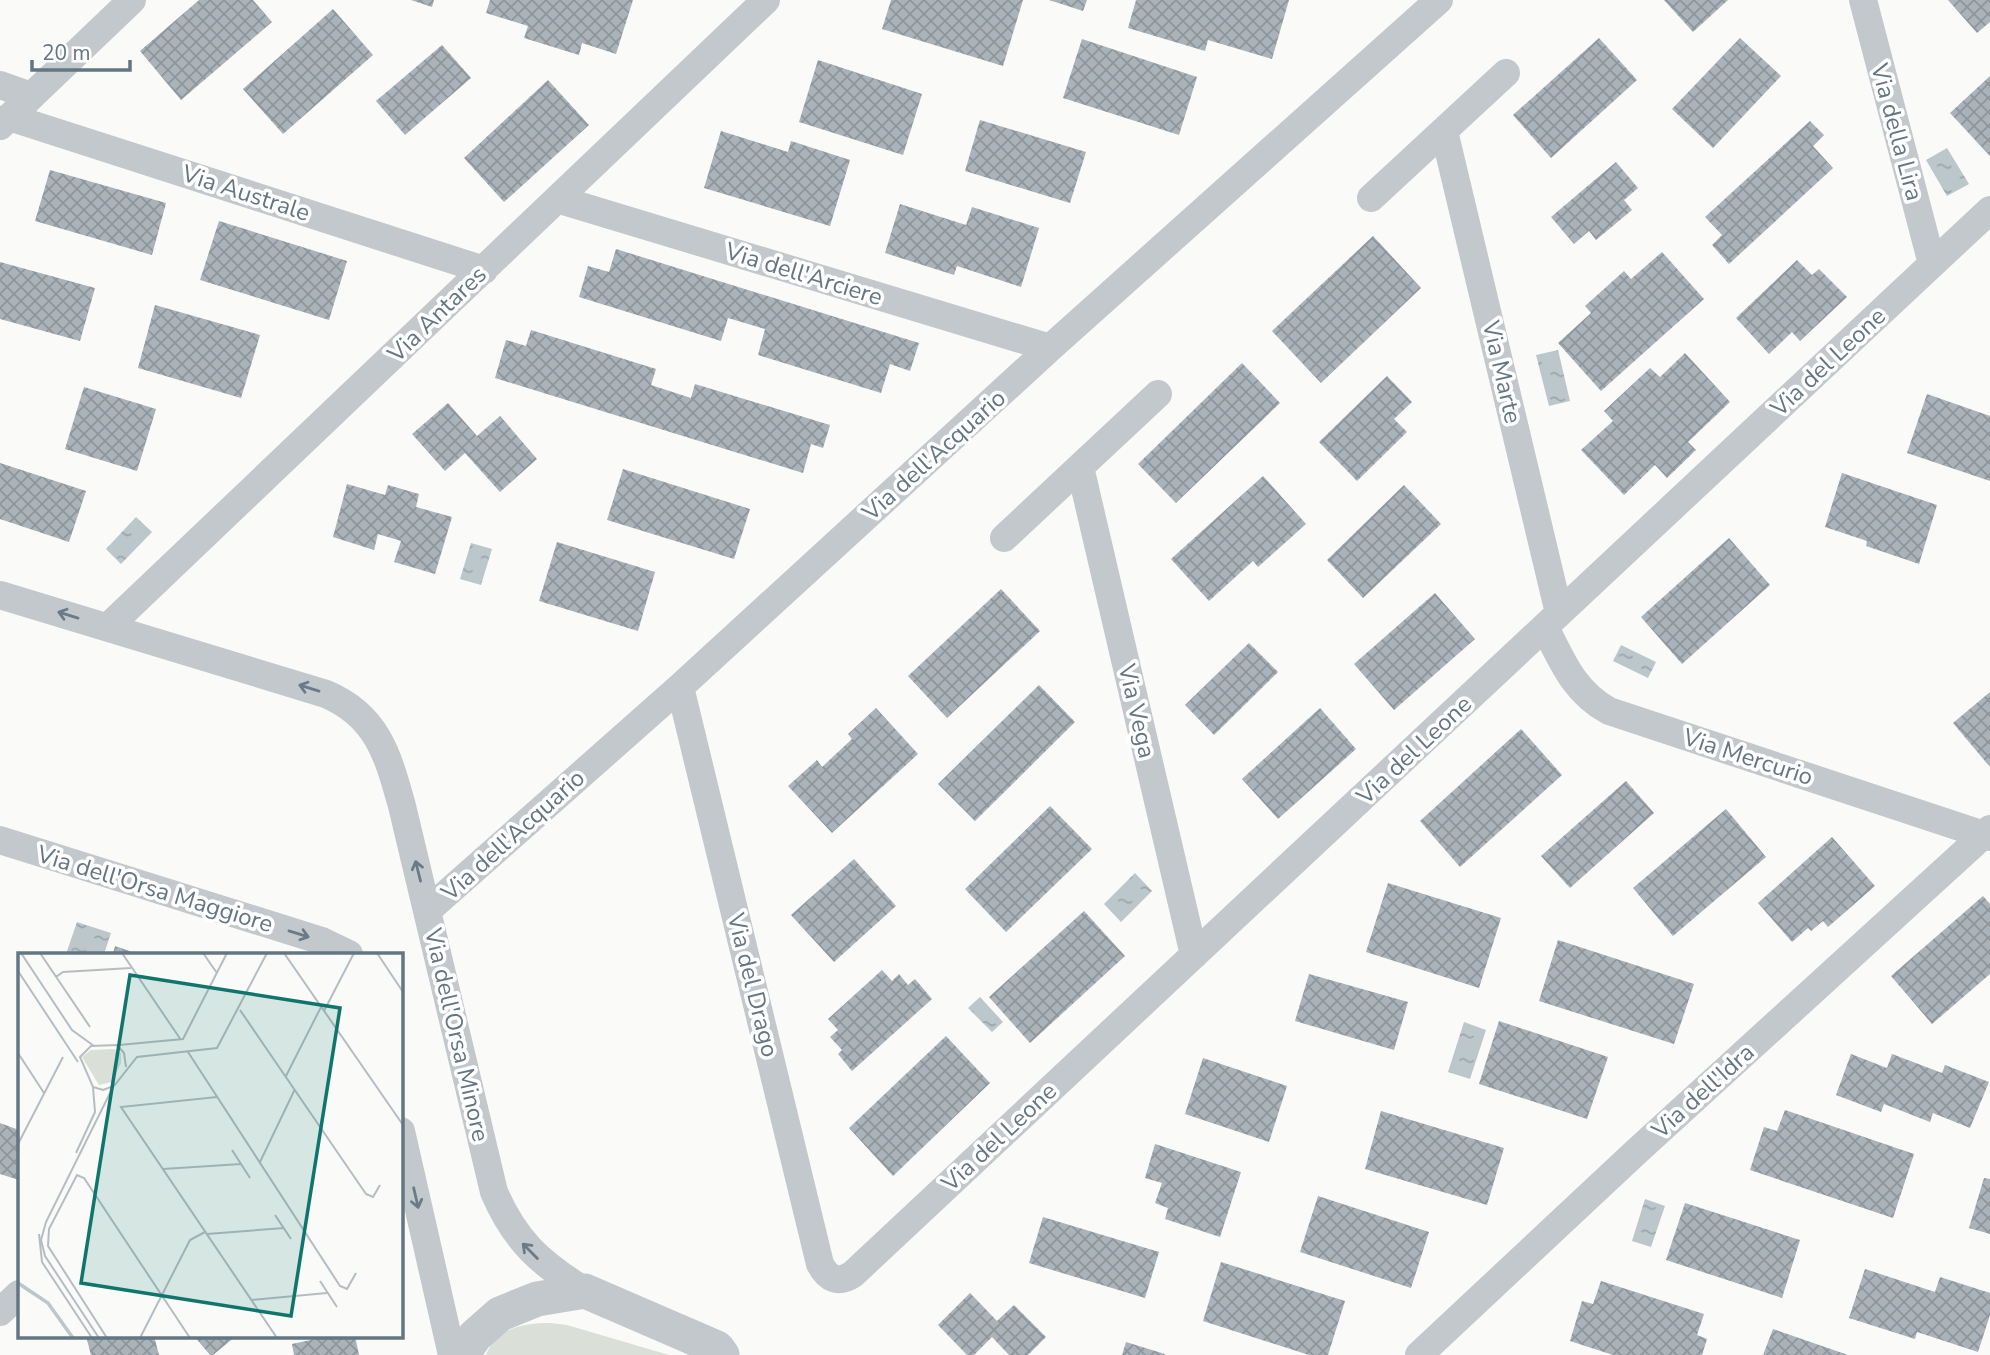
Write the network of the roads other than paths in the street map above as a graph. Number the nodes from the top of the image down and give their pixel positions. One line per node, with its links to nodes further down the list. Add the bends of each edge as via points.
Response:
1 (132, 0): 7 (street)
2 (766, 0): 11 (street, Via Antares)
3 (1439, 0): 15 (street, Via dell'Acquario)
4 (1863, 0): 13 (street, Via della Lira)
5 (1506, 74): 9 (street)
6 (0, 85): 7 (street)
7 (31, 96): 8 (street)
8 (5, 121): 14 (street, Via Australe)
9 (1444, 131): 10 (street); 20 (street, Via Marte)
10 (1371, 198)
11 (557, 199): 14 (street, Via Antares); 15 (street, Via dell'Arciere)
12 (1990, 210): 13 (street, Via del Leone)
13 (1932, 264): 20 (street, Via del Leone)
14 (484, 270): 21 (street, Via Antares)
15 (1050, 348): 22 (street, Via dell'Acquario)
16 (1158, 394): 17 (street)
17 (1080, 467): 18 (street); 27 (street, Via Vega)
18 (1004, 538)
19 (0, 595): 21 (street, Via dell'Orsa Minore, one-way to 19)
20 (1552, 620): 23 (street, Via Mercurio, via 1572,680 1586,696 1609,710); 27 (street, Via del Leone)
21 (108, 627): 25 (street, Via dell'Orsa Minore, one-way to 21, via 390,764 374,731 352,707 326,694)
22 (680, 687): 25 (street, Via dell'Acquario); 29 (street, Via del Drago, via 820,1264)
23 (1988, 834): 36 (street, Via dell'Idra)
24 (0, 840): 26 (street, Via dell'Orsa Maggiore, one-way to 26, via 322,941)
25 (428, 910): 30 (street, Via dell'Orsa Minore, one-way to 25, via 550,1269 522,1242 494,1192)
26 (347, 953)
27 (1194, 956): 29 (street, Via del Leone, via 853,1274)
28 (402, 1135): 34 (street, one-way to 34)
29 (833, 1280)
30 (585, 1291): 33 (street); 35 (street, via 537,1299 500,1314 474,1336)
31 (18, 1295): 32 (street)
32 (0, 1312)
33 (725, 1353)
34 (452, 1355)
35 (462, 1355)
36 (1419, 1355)

